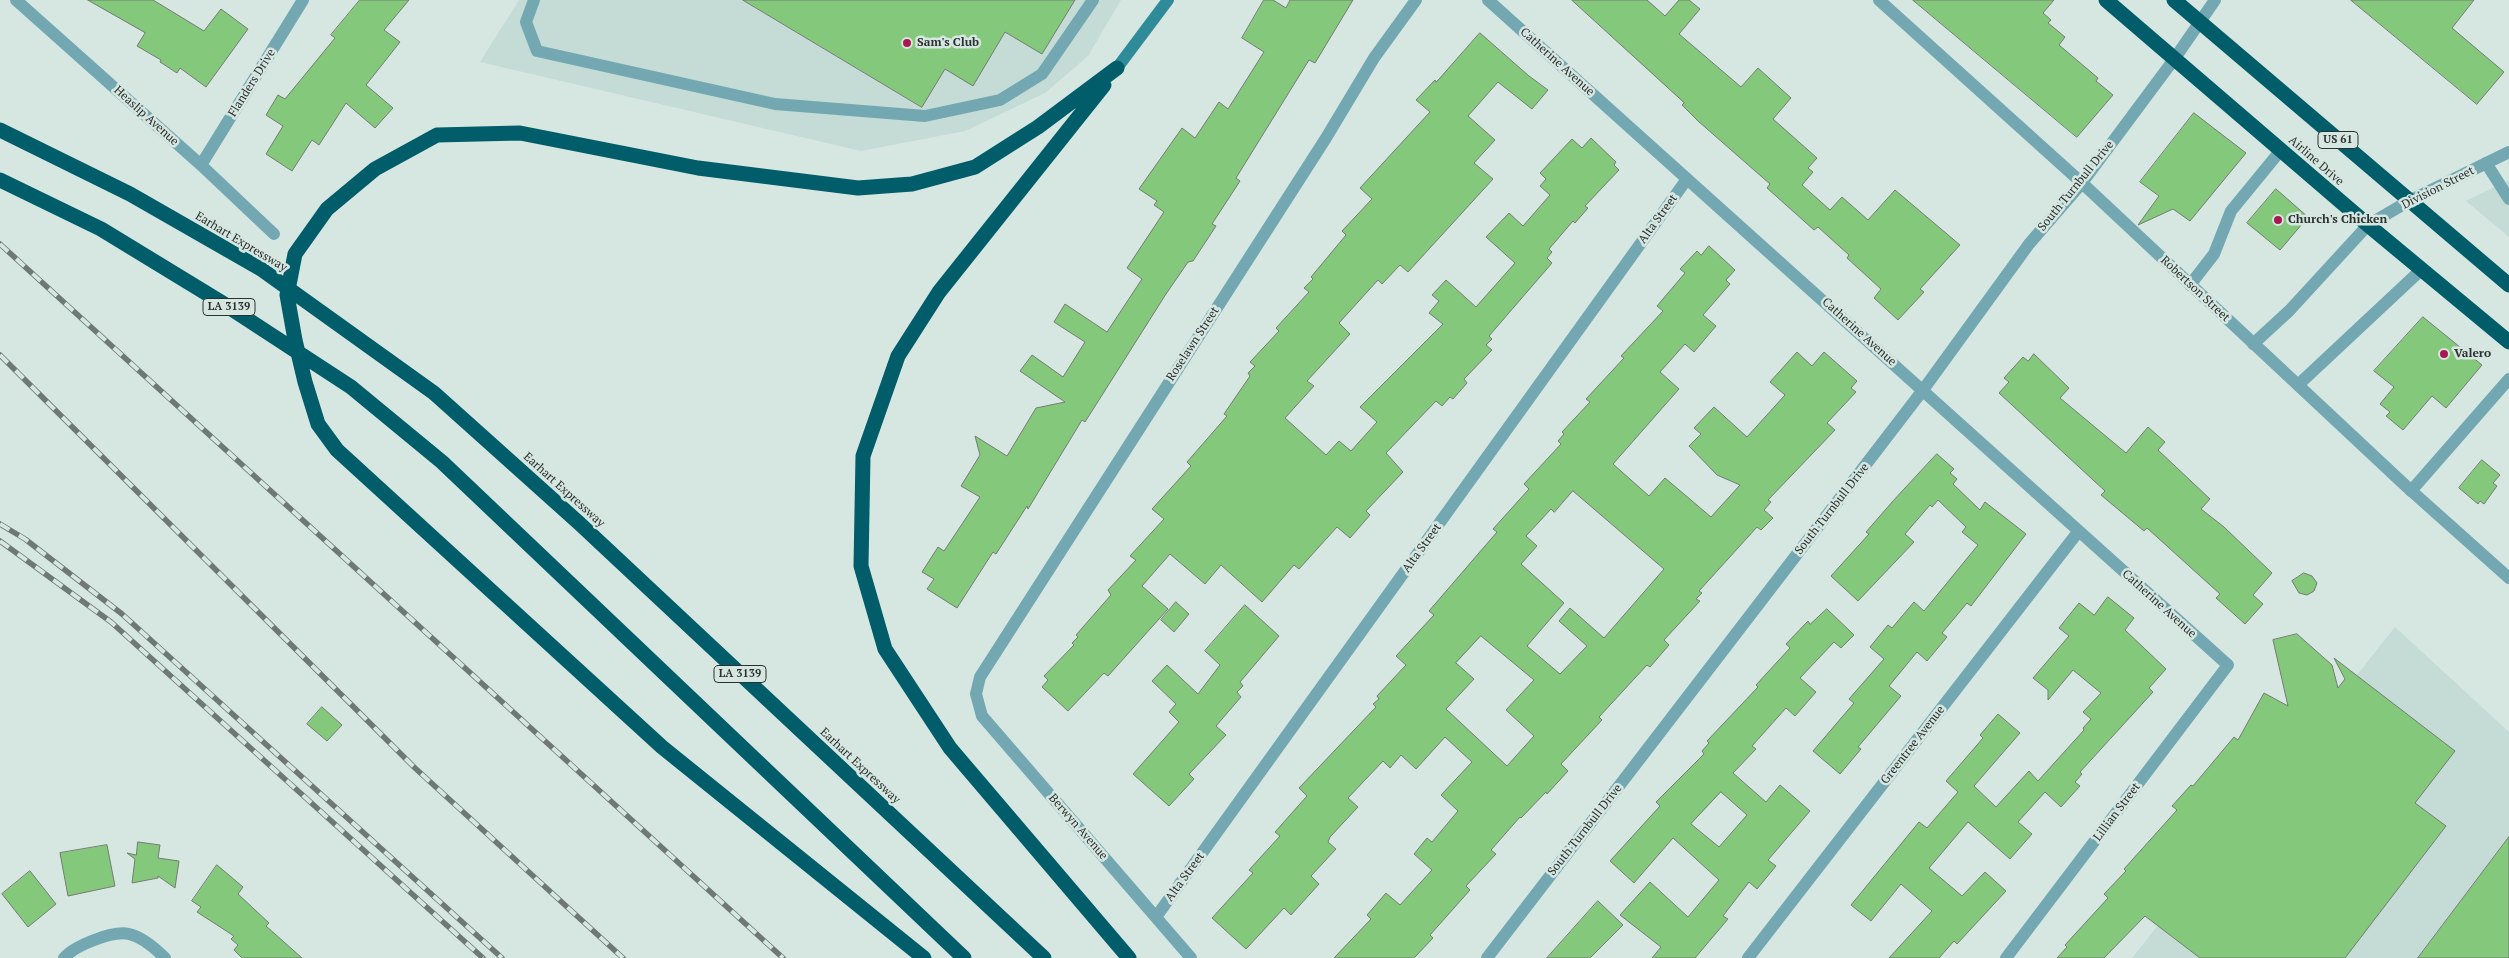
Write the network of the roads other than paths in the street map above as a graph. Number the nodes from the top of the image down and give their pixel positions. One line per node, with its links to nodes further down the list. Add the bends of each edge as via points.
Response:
1 (16, 0): 19 (street, Heaslip Avenue)
2 (303, 0): 19 (street, Flanders Drive)
3 (534, 0): 4 (street, via 526,22 537,50 775,104 925,116 1000,100 1042,74)
4 (1093, 0)
5 (1168, 0): 14 (street)
6 (1416, 0): 39 (street, Roselawn Street, via 1374,58 1321,146 980,677)
7 (1488, 0): 20 (street, Catherine Avenue)
8 (1879, 0): 22 (street, Robertson Street)
9 (2106, 0): 13 (highway, Airline Drive)
10 (2174, 0): 12 (highway, US 61)
11 (2215, 0): 12 (street, South Turnbull Drive)
12 (2200, 21): 13 (street, South Turnbull Drive); 24 (highway, US 61)
13 (2175, 58): 16 (highway, Airline Drive); 22 (street, South Turnbull Drive)
14 (1117, 68): 43 (highway, via 1038,127 975,166 912,184 858,188 698,168 520,133 437,135 375,169 327,210 295,254 287,295 295,340 318,424 337,450 662,746); 46 (highway, via 939,292 898,356 863,456 861,566 885,649 950,748)
15 (0, 130): 45 (highway, Earhart Expressway / LA 3139, via 130,194 261,269 434,393 579,523)
16 (2281, 150): 25 (highway, Airline Drive); 28 (street, via 2231,211 2214,254)
17 (2509, 152): 18 (street, Division Street)
18 (2486, 163): 23 (street); 24 (street, Division Street)
19 (201, 165): 26 (street, Heaslip Avenue)
20 (1687, 179): 34 (street, Catherine Avenue); 40 (street, Alta Street)
21 (0, 180): 44 (highway, LA 3139, via 101,229 351,387 442,462)
22 (2082, 183): 28 (street, Robertson Street); 34 (street, South Turnbull Drive, via 2029,244)
23 (2509, 200)
24 (2409, 201): 25 (street, Division Street); 29 (highway, US 61)
25 (2368, 225): 27 (highway, Airline Drive); 31 (street, Division Street, via 2320,279)
26 (274, 234)
27 (2422, 269): 30 (highway, Airline Drive); 33 (street)
28 (2190, 285): 31 (street, Robertson Street)
29 (2509, 285)
30 (2509, 342)
31 (2253, 344): 33 (street, Robertson Street)
32 (2509, 379): 35 (street)
33 (2298, 385): 35 (street, Robertson Street)
34 (1923, 390): 36 (street, Catherine Avenue); 48 (street, South Turnbull Drive)
35 (2411, 491): 37 (street, Robertson Street)
36 (2078, 532): 38 (street, Catherine Avenue); 49 (street, Greentree Avenue)
37 (2509, 578)
38 (2228, 665): 50 (street, Lillian Street)
39 (977, 692): 40 (street, Berwyn Avenue, via 982,716)
40 (1156, 917): 47 (street, Berwyn Avenue)
41 (64, 958): 42 (street, via 100,937 129,933)
42 (165, 958)
43 (924, 958)
44 (964, 958)
45 (1044, 958)
46 (1129, 958)
47 (1191, 958)
48 (1487, 958)
49 (1748, 958)
50 (2006, 958)

